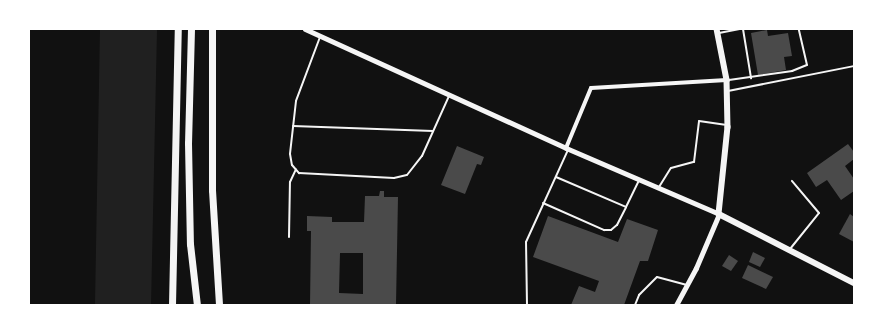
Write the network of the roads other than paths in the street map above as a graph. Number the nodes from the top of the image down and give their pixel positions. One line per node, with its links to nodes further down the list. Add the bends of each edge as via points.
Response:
1 (178, 29): 32 (highway)
2 (191, 29): 33 (highway, via 188,143 190,244)
3 (212, 29): 34 (highway, via 212,190)
4 (305, 29): 8 (street)
5 (740, 29): 9 (lane)
6 (743, 29): 12 (lane)
7 (799, 29): 12 (lane, via 807,65 792,71)
8 (316, 31): 10 (street)
9 (718, 31): 13 (main road)
10 (321, 36): 15 (street); 17 (lane, via 296,101)
11 (854, 66): 14 (lane)
12 (751, 78): 13 (lane)
13 (727, 80): 14 (main road); 19 (street, via 591,88)
14 (727, 91): 16 (main road)
15 (449, 95): 18 (lane); 19 (street)
16 (728, 125): 24 (lane, via 699,121 694,162 671,168); 27 (main road)
17 (293, 126): 18 (lane); 20 (lane, via 290,154 292,165)
18 (433, 131): 20 (lane, via 414,168 407,175 394,178 300,173)
19 (567, 148): 21 (lane); 22 (street)
20 (296, 169): 28 (lane, via 290,182)
21 (556, 177): 25 (lane); 26 (lane)
22 (639, 180): 24 (street); 26 (lane)
23 (792, 181): 29 (lane, via 819,213)
24 (658, 188): 27 (street)
25 (544, 203): 26 (lane, via 604,230 611,230 617,225); 35 (lane, via 524,248)
26 (626, 207)
27 (719, 214): 29 (main road); 31 (street)
28 (289, 237)
29 (790, 249): 30 (main road)
30 (854, 283)
31 (688, 285): 36 (lane, via 657,277 639,295); 37 (street)
32 (172, 305)
33 (196, 305)
34 (219, 305)
35 (527, 305)
36 (635, 305)
37 (676, 305)

